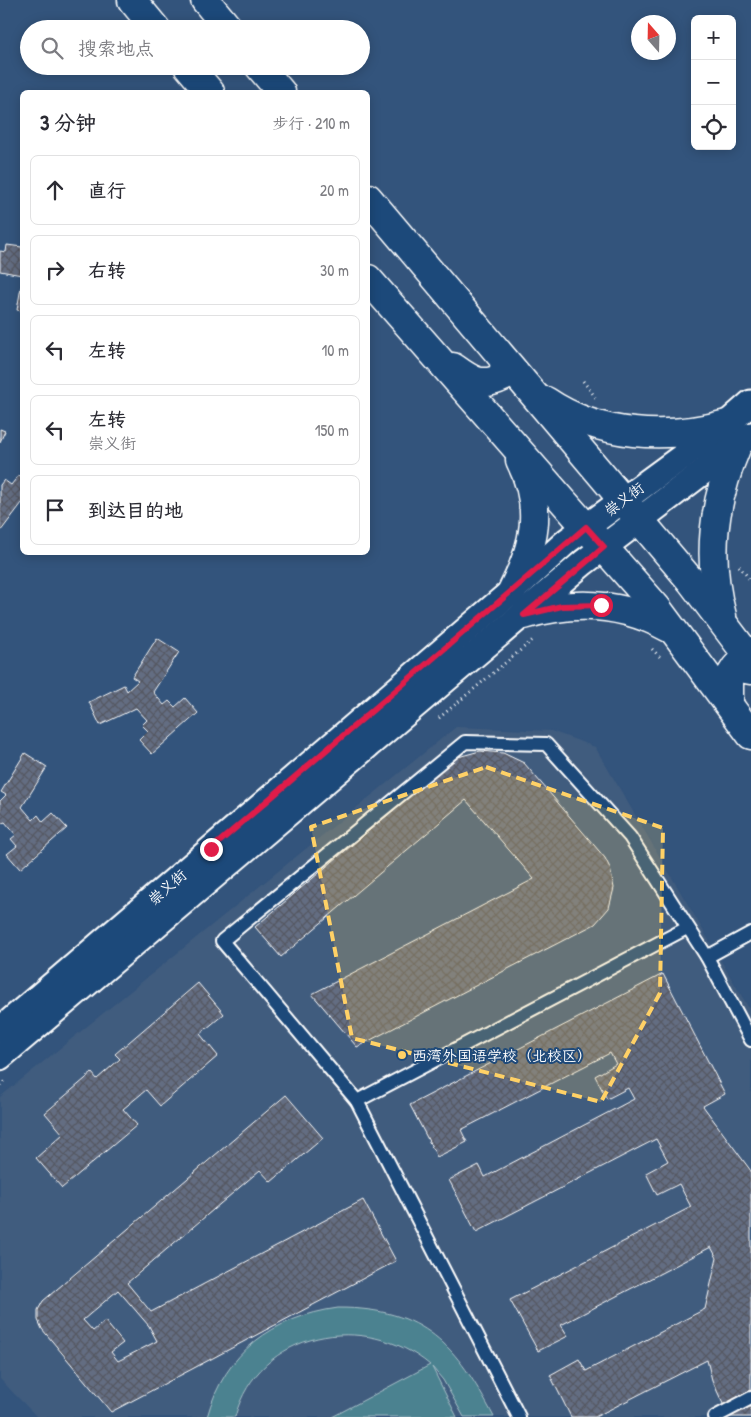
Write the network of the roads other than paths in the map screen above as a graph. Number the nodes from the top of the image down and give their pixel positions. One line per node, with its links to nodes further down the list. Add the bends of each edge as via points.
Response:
1 (132, 0): 3 (street)
2 (205, 0): 4 (street)
3 (149, 20)
4 (221, 20)
5 (196, 75): 7 (street)
6 (267, 75): 8 (street)
7 (208, 90)
8 (279, 90)
9 (370, 200): 12 (street)
10 (370, 281): 11 (street)
11 (431, 351): 12 (street, via 471,380 490,384 503,377); 15 (street)
12 (505, 362): 13 (street)
13 (529, 390): 16 (street, via 582,420 612,429 664,434 706,430); 17 (street)
14 (751, 403): 16 (street)
15 (497, 426): 18 (street); 20 (street, via 518,456 533,499 534,527 527,561)
16 (738, 435): 17 (street); 22 (street, via 714,524 714,575)
17 (631, 509): 18 (street, 崇义街); 19 (street); 22 (street)
18 (586, 527): 19 (street); 20 (street, 崇义街)
19 (604, 547): 21 (street); 23 (street)
20 (512, 591): 31 (street, 崇义街)
21 (532, 624): 23 (street, via 562,606 601,605 640,614); 33 (street)
22 (724, 625): 24 (street)
23 (675, 632): 26 (street)
24 (751, 660)
25 (751, 670): 26 (street, via 736,667 729,678)
26 (729, 704): 27 (street)
27 (751, 734)
28 (687, 928): 30 (lane); 34 (lane); 34 (lane, via 630,837 546,744 465,742 222,941)
29 (751, 933): 30 (lane)
30 (707, 957): 32 (lane)
31 (0, 1030)
32 (751, 1040)
33 (4, 1068)
34 (356, 1101): 36 (lane)
35 (751, 1398): 37 (lane)
36 (519, 1417)
37 (715, 1417)

